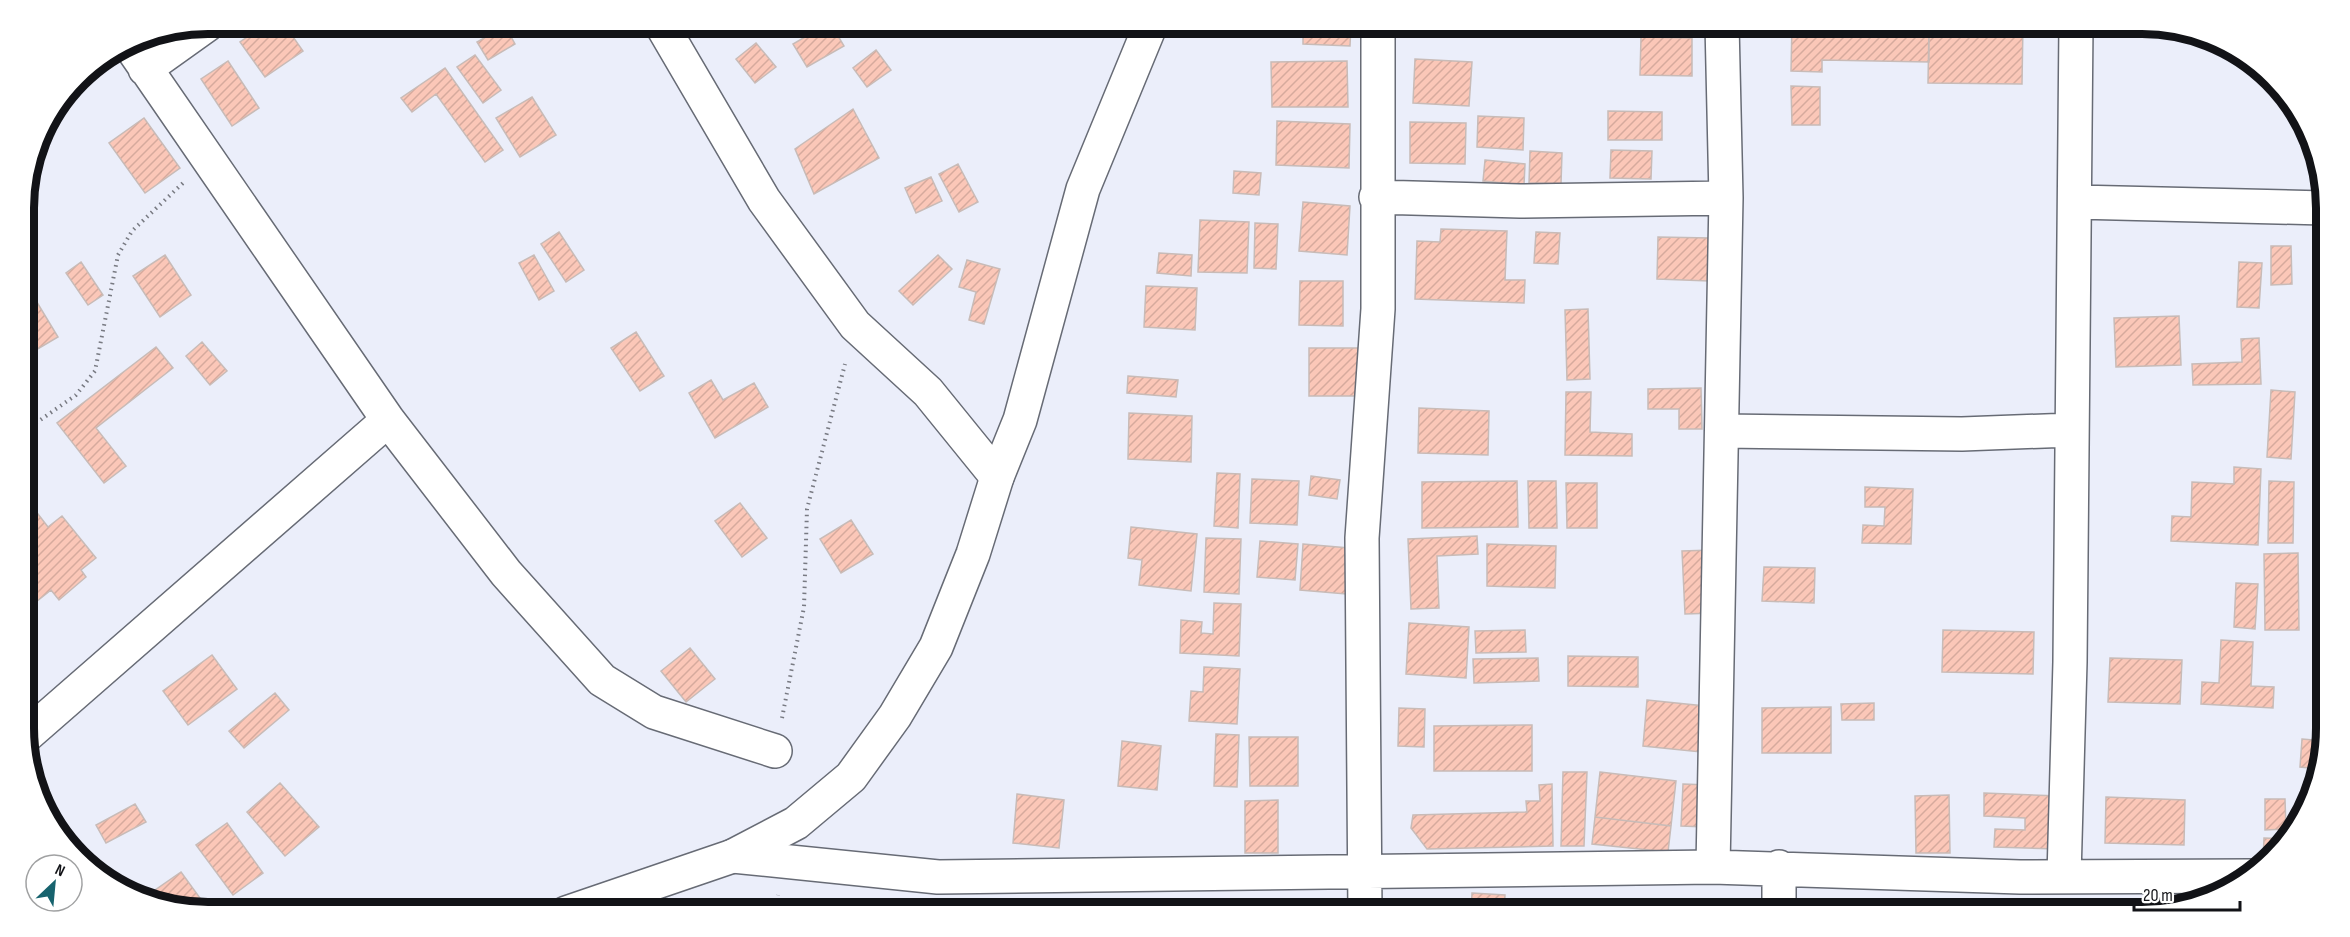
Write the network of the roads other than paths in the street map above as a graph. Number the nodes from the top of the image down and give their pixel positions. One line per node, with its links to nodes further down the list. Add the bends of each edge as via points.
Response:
1 (667, 35): 15 (street, via 764,200 855,325 928,392)
2 (1146, 35): 15 (street, via 1083,189 1020,420)
3 (1378, 35): 8 (street)
4 (1722, 35): 9 (street)
5 (2076, 35): 10 (street)
6 (178, 37): 7 (street)
7 (137, 56): 12 (street)
8 (1377, 197): 9 (street, via 1520,201); 21 (street, via 1378,309 1362,538)
9 (1726, 198): 14 (street)
10 (2076, 202): 11 (street); 13 (street)
11 (2316, 208)
12 (388, 420): 16 (street); 17 (street, via 506,573 602,680 654,712)
13 (2071, 430): 14 (street, via 1962,434); 22 (street)
14 (1723, 431): 19 (street)
15 (997, 477): 18 (street, via 973,554 936,647 895,716 851,777 796,823)
16 (35, 728)
17 (775, 751)
18 (733, 856): 21 (street, via 938,877); 24 (street)
19 (1713, 867): 20 (street); 21 (street)
20 (1779, 867): 22 (street); 26 (street)
21 (1366, 873): 25 (street)
22 (2064, 876): 23 (street)
23 (2234, 876)
24 (598, 902)
25 (1365, 902)
26 (1779, 902)

